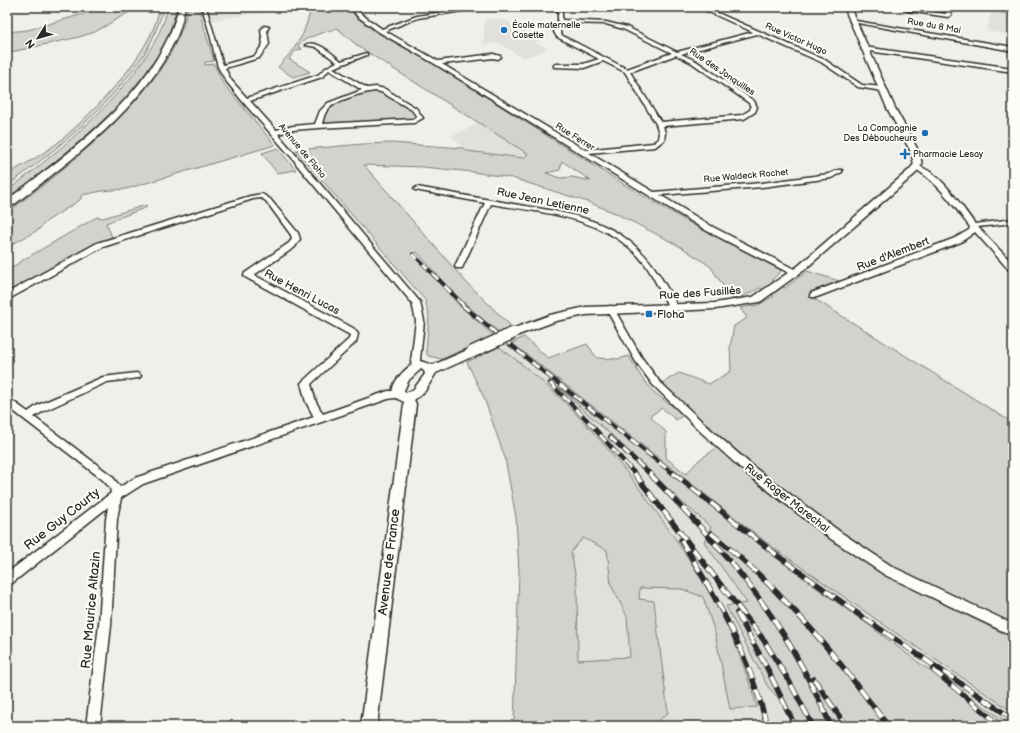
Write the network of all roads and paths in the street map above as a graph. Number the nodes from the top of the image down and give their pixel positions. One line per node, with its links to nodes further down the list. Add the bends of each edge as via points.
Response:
1 (182, 7): 42 (main road, via 172,39 159,62 138,88 70,155)
2 (204, 7): 26 (street, Avenue de Floha)
3 (353, 7): 14 (street, Rue Ferrer, via 359,15)
4 (484, 7): 14 (street, via 417,16)
5 (527, 7): 10 (street)
6 (700, 7): 15 (street, Rue Victor Hugo)
7 (847, 7): 12 (street)
8 (902, 7): 9 (street, via 948,16)
9 (947, 7)
10 (561, 8): 11 (street)
11 (560, 21): 19 (street, Rue des Jonquilles, via 613,24); 22 (street, via 557,32 559,36)
12 (852, 21): 17 (street); 18 (street, Rue du 8 Mai)
13 (266, 27): 26 (street, via 266,44 257,57)
14 (381, 31): 24 (street, Rue Ferrer)
15 (758, 32): 19 (street); 30 (street, Rue Victor Hugo, via 823,61 860,86)
16 (308, 45): 23 (street, via 317,46)
17 (864, 49): 28 (street); 30 (street)
18 (1013, 49)
19 (678, 53): 29 (street); 33 (street, Rue des Jonquilles, via 752,102 753,111 744,117)
20 (365, 54): 23 (street)
21 (498, 57): 24 (street)
22 (604, 59): 25 (street, via 584,66); 29 (street)
23 (341, 63): 27 (street)
24 (437, 63): 36 (street, Rue Ferrer)
25 (556, 66)
26 (221, 67): 32 (street, Avenue de Floha, via 229,82)
27 (329, 68): 31 (street); 32 (street, via 320,76)
28 (1013, 70)
29 (628, 71): 33 (street)
30 (882, 89): 37 (street, via 915,152 918,164)
31 (366, 90): 34 (street, via 325,107); 34 (street, via 383,90 414,109 420,118 414,121)
32 (245, 101): 35 (street, Avenue de Floha)
33 (659, 124): 36 (street, via 661,140 655,145)
34 (318, 126): 35 (street)
35 (273, 133): 52 (street, Avenue de Floha, via 416,302 420,315)
36 (583, 152): 40 (street, Rue Ferrer)
37 (916, 167): 44 (street, via 938,181); 47 (street, Rue des Fusillés)
38 (840, 171): 40 (street, Rue Waldeck Rochet, via 831,176 770,184)
39 (417, 189): 41 (street, Rue Jean Letienne)
40 (652, 194): 47 (street, Rue Ferrer, via 710,229)
41 (489, 202): 45 (street); 50 (street, Rue Jean Letienne, via 581,218 614,232 648,262)
42 (7, 205)
43 (1013, 221): 44 (street)
44 (974, 226): 46 (street); 48 (street, Rue d'Alembert, via 972,231 958,240)
45 (459, 266)
46 (1013, 269)
47 (795, 273): 50 (street, Rue des Fusillés, via 756,300 715,306)
48 (814, 295)
49 (7, 298): 58 (street, Rue Henri Lucas, via 118,238 262,196 268,200 296,239 292,245 248,275 354,334 353,340 306,383 311,402)
50 (673, 308): 51 (street, Rue des Fusillés)
51 (610, 309): 53 (street, Rue des Fusillés, bridge, via 567,315 513,333); 61 (street, Rue Roger Marechal, via 639,360 656,383 751,471 835,535 889,571)
52 (416, 367): 53 (street, via 425,366); 55 (street, via 398,388)
53 (431, 371): 55 (street, via 415,395)
54 (136, 376): 57 (street, via 106,380)
55 (403, 396): 58 (street, Rue Guy Courty, via 388,395); 63 (street, Avenue de France, via 410,404)
56 (7, 401): 57 (street)
57 (28, 416): 59 (street, via 114,484)
58 (320, 418): 59 (street, Rue Guy Courty, via 139,480)
59 (115, 496): 60 (street, Rue Guy Courty); 62 (street, Rue Maurice Altazin, via 111,519 100,676)
60 (7, 580)
61 (1013, 630)
62 (93, 726)
63 (369, 726)

